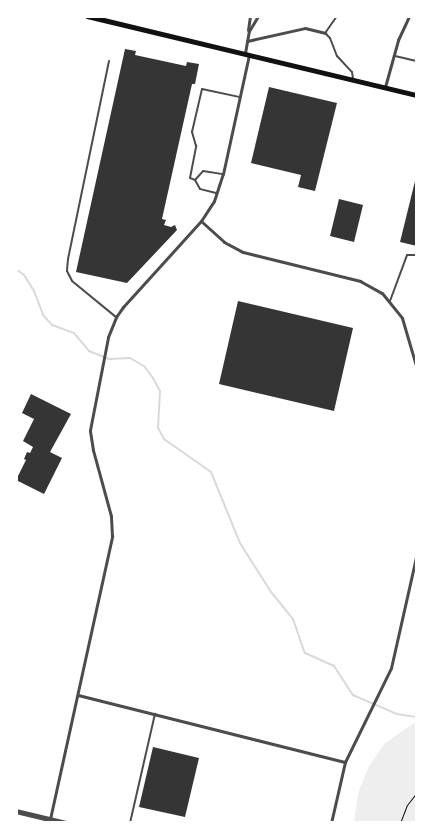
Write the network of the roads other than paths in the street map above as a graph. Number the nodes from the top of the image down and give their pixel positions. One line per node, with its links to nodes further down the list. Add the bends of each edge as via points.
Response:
1 (87, 16): 8 (main road)
2 (250, 16): 7 (street)
3 (258, 16): 7 (street)
4 (337, 16): 6 (lane)
5 (409, 16): 9 (street)
6 (325, 33): 7 (street, via 305,28); 12 (lane, via 339,60 352,72)
7 (247, 41): 8 (street)
8 (247, 54): 12 (main road); 15 (street)
9 (393, 56): 11 (lane); 13 (street)
10 (109, 60): 22 (lane, via 67,271 72,281)
11 (417, 61)
12 (353, 80): 13 (main road)
13 (384, 87): 14 (main road)
14 (417, 95)
15 (240, 97): 16 (street); 17 (lane, via 202,89 192,132 196,146 190,178)
16 (223, 174): 17 (lane, via 204,171); 18 (street)
17 (195, 180): 18 (lane, via 200,189)
18 (217, 194): 19 (street)
19 (201, 222): 21 (street, via 224,242 243,252 360,282 371,286); 22 (street)
20 (417, 255): 21 (lane, via 407,255)
21 (390, 301): 23 (street, via 402,318)
22 (116, 317): 25 (street, via 108,337 90,430 92,450 111,516 112,536)
23 (417, 369)
24 (417, 553): 27 (street, via 391,668)
25 (78, 695): 26 (street); 29 (street)
26 (155, 714): 27 (street); 31 (lane)
27 (345, 762): 32 (street)
28 (16, 811): 29 (street)
29 (50, 819): 30 (street)
30 (66, 823)
31 (130, 823)
32 (331, 823)

